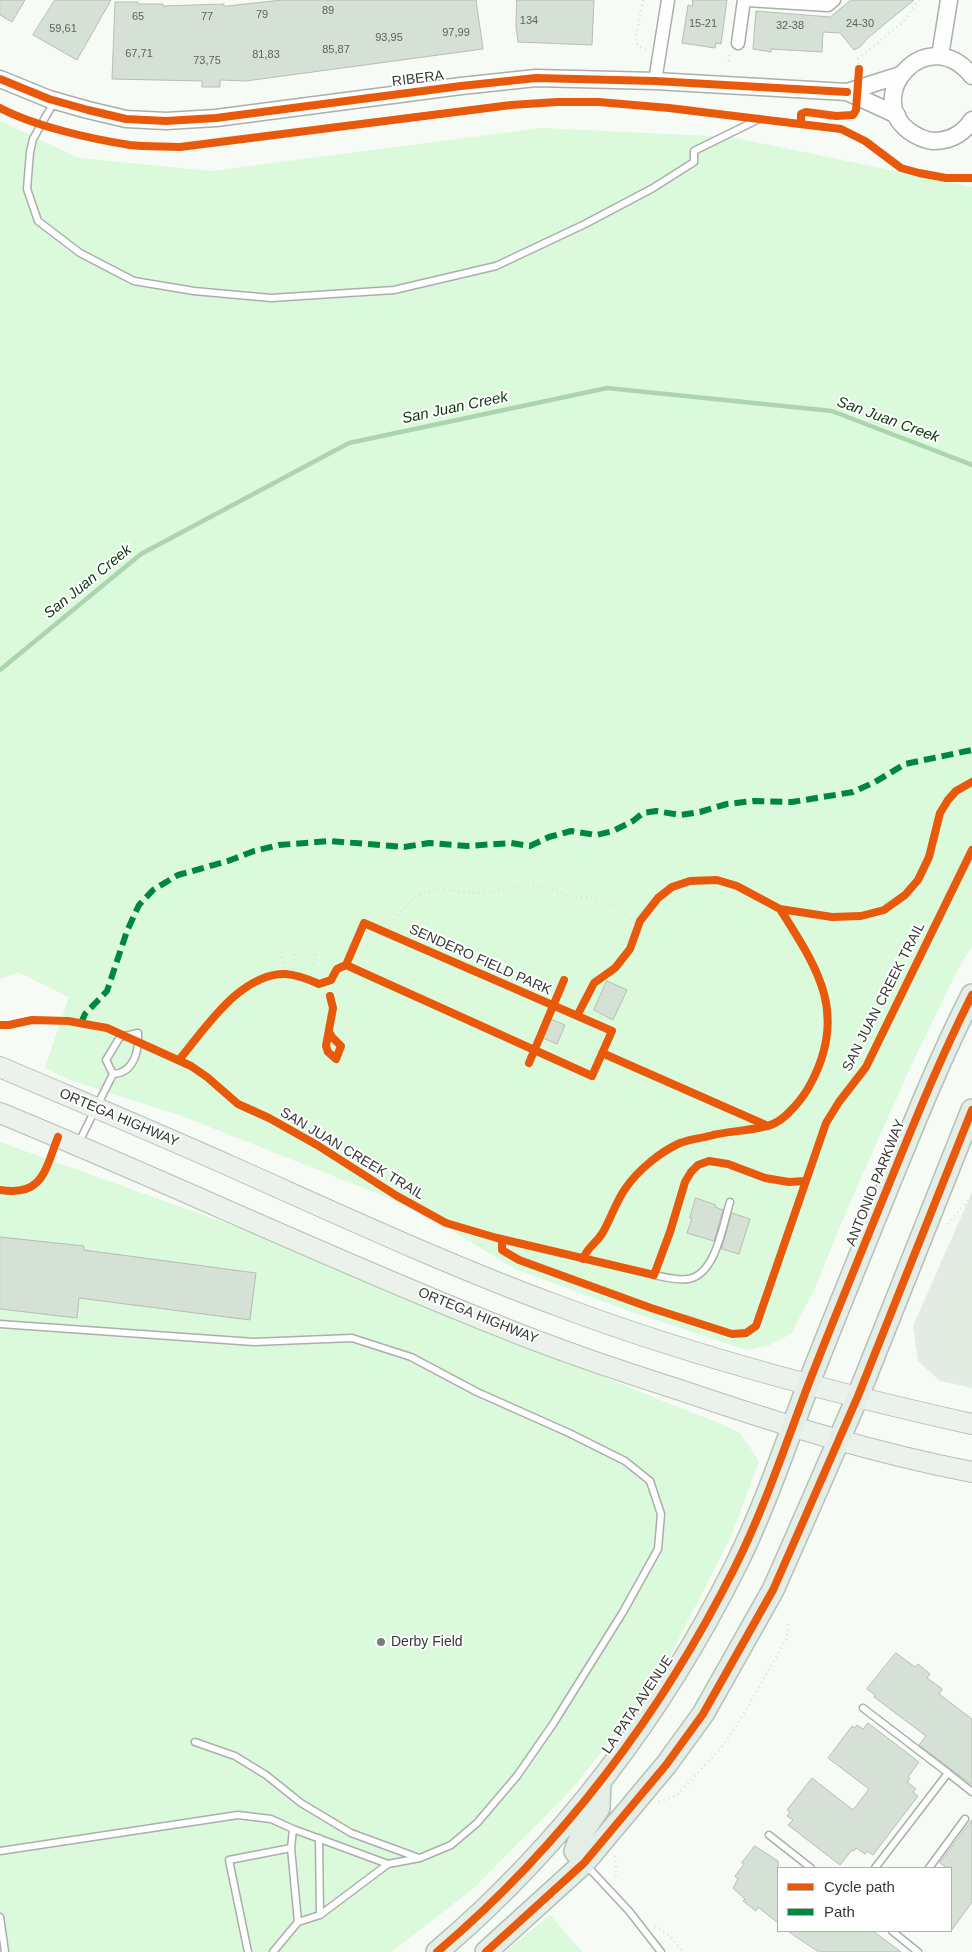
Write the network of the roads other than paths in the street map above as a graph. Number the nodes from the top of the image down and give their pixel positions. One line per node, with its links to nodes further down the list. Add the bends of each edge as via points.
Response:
1 (668, 0): 10 (street)
2 (746, 0): 3 (street, via 828,5); 5 (street)
3 (834, 0)
4 (949, 0): 6 (street)
5 (738, 43)
6 (940, 56): 7 (street, RIBERA, via 911,64); 8 (street, via 953,60)
7 (900, 75): 11 (street, RIBERA); 13 (street, via 894,88 893,102)
8 (972, 76)
9 (0, 79): 12 (street, RIBERA)
10 (655, 81): 11 (street, RIBERA); 12 (street, RIBERA, via 536,78 216,118 166,121 126,119)
11 (852, 91): 13 (street, RIBERA)
12 (54, 101): 14 (lane, via 33,139 30,152 27,189 38,221 80,253 134,281 270,298 394,290 496,266 653,188 694,162 694,151)
13 (897, 115): 16 (street, RIBERA, via 915,136 942,141)
14 (758, 119)
15 (972, 120): 16 (street, RIBERA)
16 (964, 137)
17 (972, 995): 27 (highway, ANTONIO PARKWAY, via 937,1067)
18 (0, 1068): 20 (main road, ORTEGA HIGHWAY)
19 (112, 1074): 19 (lane, via 127,1070 139,1049 138,1033 120,1037 106,1060); 20 (lane)
20 (96, 1108): 23 (lane); 27 (main road, ORTEGA HIGHWAY, via 392,1238 556,1305 697,1353)
21 (972, 1110): 28 (highway)
22 (0, 1113): 23 (main road, ORTEGA HIGHWAY)
23 (78, 1145): 30 (main road, ORTEGA HIGHWAY, via 333,1258 494,1324 599,1363)
24 (730, 1202): 25 (lane, via 711,1263 702,1274 688,1279)
25 (654, 1275)
26 (0, 1324): 44 (lane, via 254,1342 352,1338 411,1357 477,1392 626,1461 650,1481 662,1514 658,1549 623,1612 517,1776 477,1823 451,1844)
27 (809, 1384): 28 (main road, ORTEGA HIGHWAY); 30 (highway, ANTONIO PARKWAY)
28 (858, 1396): 29 (main road, ORTEGA HIGHWAY); 31 (highway)
29 (972, 1424)
30 (793, 1427): 31 (main road, ORTEGA HIGHWAY); 36 (highway, LA PATA AVENUE, via 736,1565 665,1692)
31 (839, 1440): 32 (main road, ORTEGA HIGHWAY); 45 (highway, via 773,1590 703,1714 666,1766)
32 (972, 1472)
33 (863, 1708): 35 (lane)
34 (195, 1742): 44 (lane, via 234,1756 351,1834)
35 (948, 1773): 37 (lane); 48 (lane)
36 (600, 1782): 45 (highway, via 599,1808 582,1833 575,1851); 57 (highway, LA PATA AVENUE, via 526,1868)
37 (972, 1792)
38 (965, 1819): 49 (lane)
39 (293, 1830): 41 (lane); 42 (lane); 43 (lane, via 271,1819 238,1816)
40 (769, 1834): 47 (lane)
41 (319, 1838): 46 (lane); 50 (lane)
42 (291, 1848): 52 (lane); 55 (lane, via 229,1860)
43 (0, 1851)
44 (420, 1858): 46 (lane)
45 (584, 1863): 58 (highway); 59 (lane, via 629,1911)
46 (388, 1864): 50 (lane)
47 (811, 1867)
48 (876, 1867)
49 (930, 1867)
50 (320, 1915): 52 (lane)
51 (0, 1917): 54 (lane)
52 (298, 1922): 56 (lane)
53 (893, 1932): 60 (lane)
54 (5, 1952)
55 (248, 1952)
56 (273, 1952)
57 (437, 1952)
58 (486, 1952)
59 (661, 1952)
60 (918, 1952)

